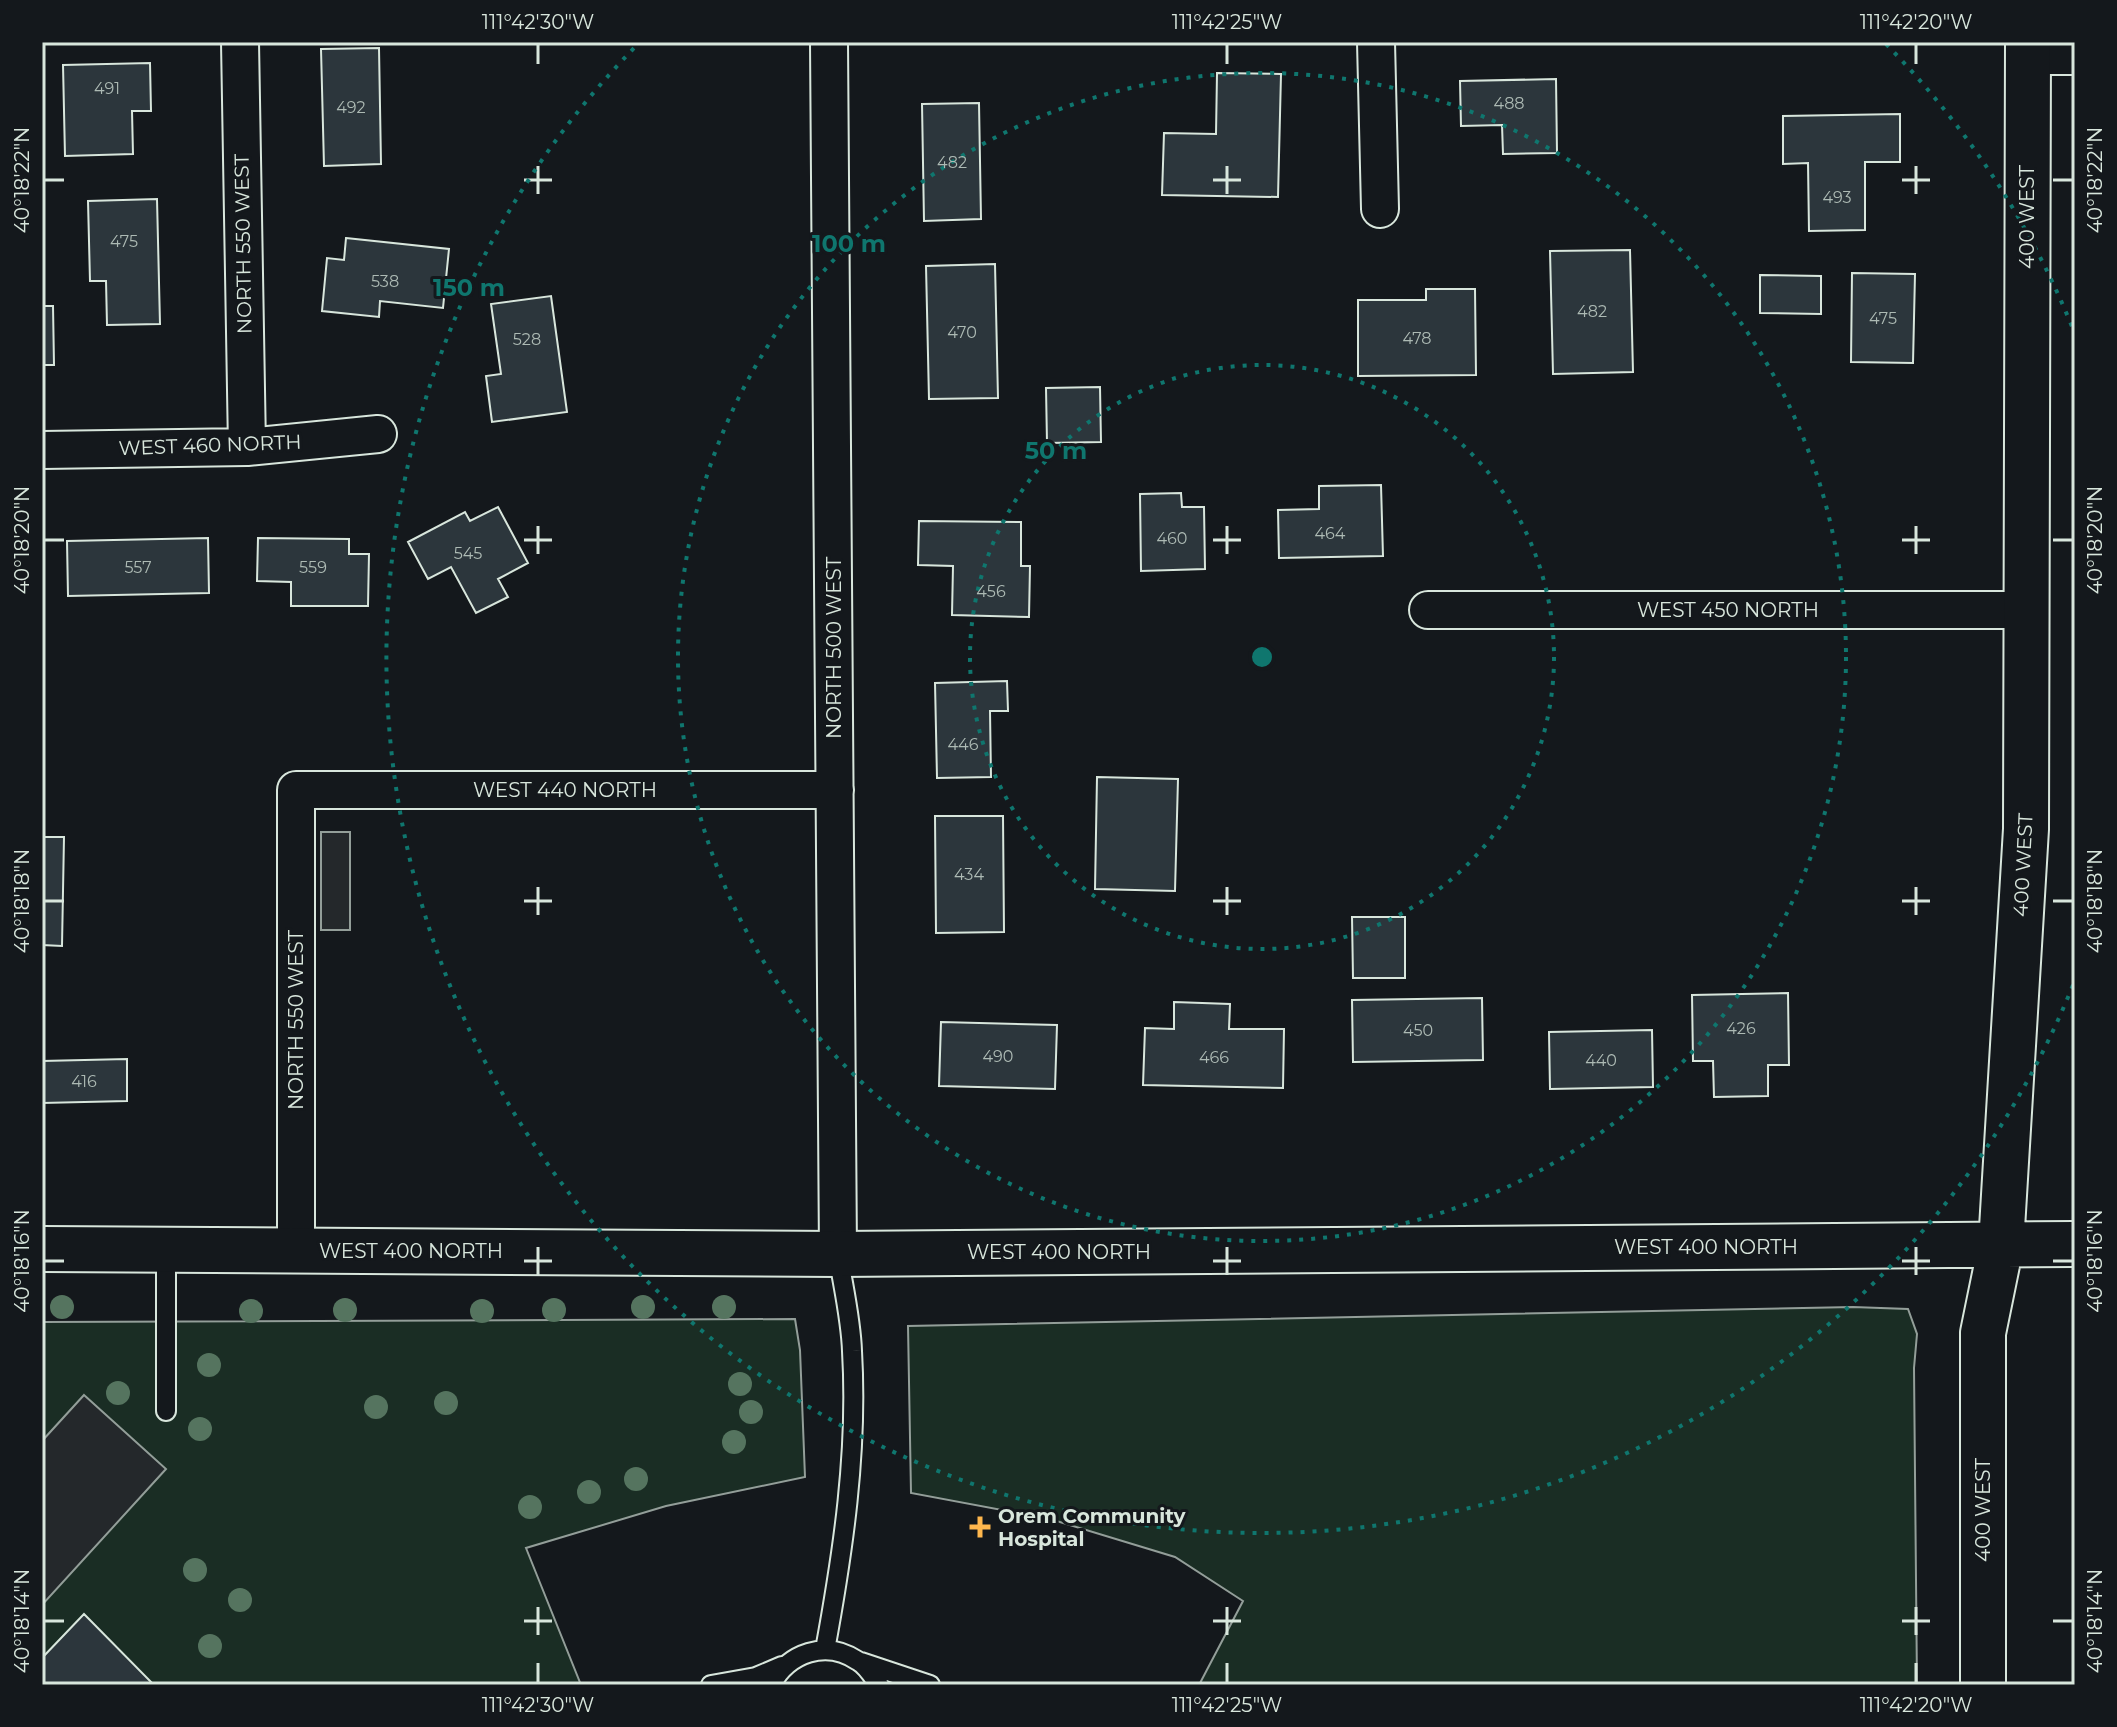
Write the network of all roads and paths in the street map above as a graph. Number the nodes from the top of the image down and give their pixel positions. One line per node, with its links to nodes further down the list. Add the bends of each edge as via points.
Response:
1 (240, 42): 8 (street, NORTH 550 WEST)
2 (829, 42): 13 (street, NORTH 500 WEST)
3 (1376, 42): 6 (street)
4 (2028, 49): 5 (street); 11 (main road, 400 WEST)
5 (2075, 56)
6 (1380, 209)
7 (378, 434): 8 (street, WEST 460 NORTH)
8 (247, 447): 9 (street, WEST 460 NORTH)
9 (42, 450)
10 (1428, 610): 11 (street, WEST 450 NORTH)
11 (2027, 610): 15 (main road, 400 WEST, via 2026,829)
12 (296, 790): 13 (street, WEST 440 NORTH); 18 (street, NORTH 550 WEST)
13 (835, 790): 19 (street, NORTH 500 WEST)
14 (2075, 1244): 15 (main road, WEST 400 NORTH)
15 (2001, 1245): 19 (main road, WEST 400 NORTH); 28 (main road, 400 WEST, via 1983,1333)
16 (42, 1249): 17 (main road, WEST 400 NORTH)
17 (166, 1249): 18 (main road, WEST 400 NORTH); 20 (lane)
18 (296, 1250): 19 (main road, WEST 400 NORTH)
19 (838, 1254): 21 (lane, via 852,1350 853,1432 843,1551)
20 (166, 1411)
21 (825, 1650): 22 (lane); 23 (lane)
22 (861, 1662): 26 (lane); 27 (lane)
23 (784, 1665): 24 (lane, via 756,1677); 25 (lane)
24 (711, 1685)
25 (771, 1685)
26 (879, 1685)
27 (930, 1685)
28 (1983, 1685)

